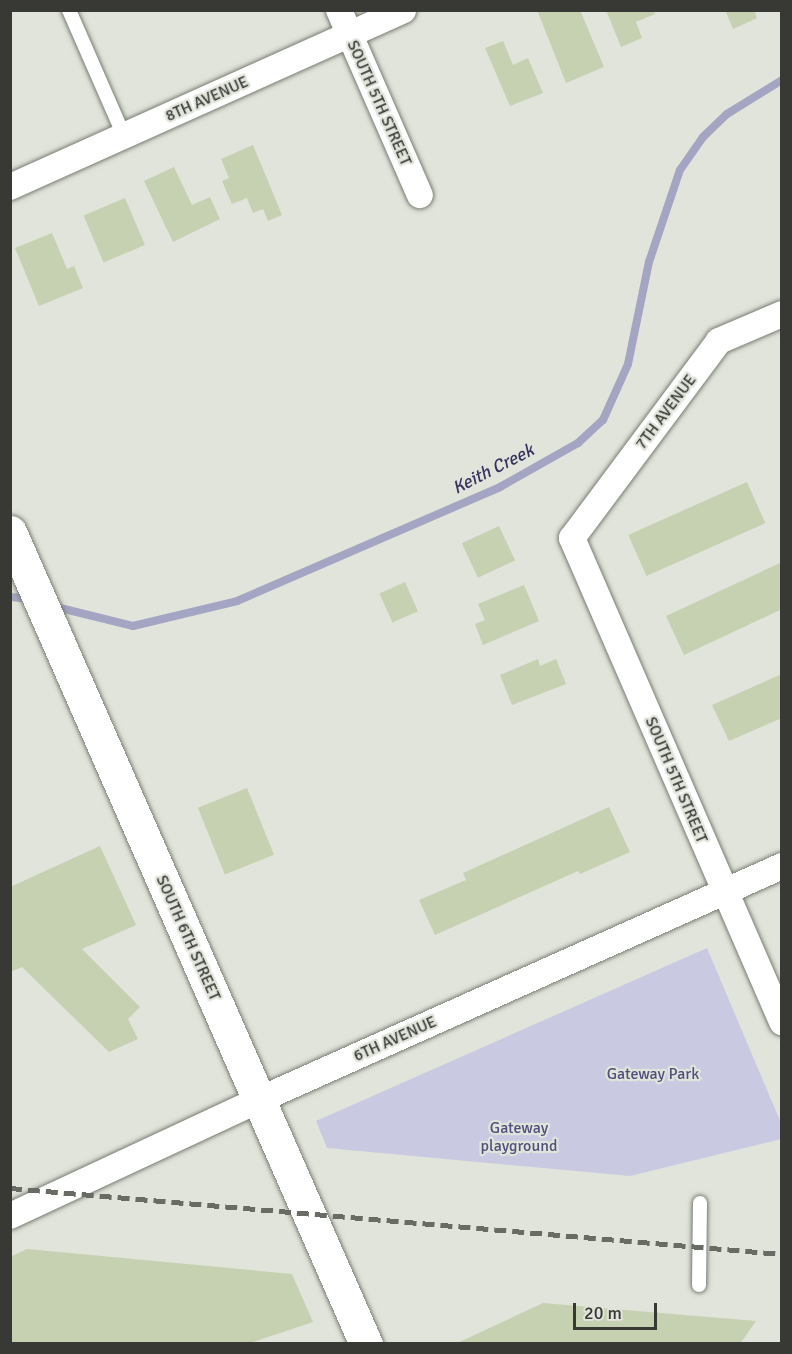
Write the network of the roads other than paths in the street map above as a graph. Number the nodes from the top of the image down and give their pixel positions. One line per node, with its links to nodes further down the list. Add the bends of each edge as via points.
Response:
1 (69, 10): 5 (lane)
2 (339, 10): 4 (street, SOUTH 5TH STREET)
3 (403, 10): 4 (street, 8TH AVENUE)
4 (349, 35): 5 (street, 8TH AVENUE); 7 (street, SOUTH 5TH STREET)
5 (124, 136): 6 (street, 8TH AVENUE)
6 (10, 187)
7 (420, 195)
8 (782, 314): 10 (street, 7TH AVENUE, via 719,341)
9 (10, 532): 14 (street, SOUTH 6TH STREET)
10 (572, 538): 12 (street, SOUTH 5TH STREET)
11 (782, 866): 12 (street, 6TH AVENUE)
12 (724, 892): 13 (street, SOUTH 5TH STREET); 14 (street, 6TH AVENUE)
13 (782, 1022)
14 (259, 1100): 16 (street, 6TH AVENUE); 18 (street, SOUTH 6TH STREET)
15 (700, 1203): 17 (lane)
16 (10, 1216)
17 (699, 1285)
18 (366, 1344)

